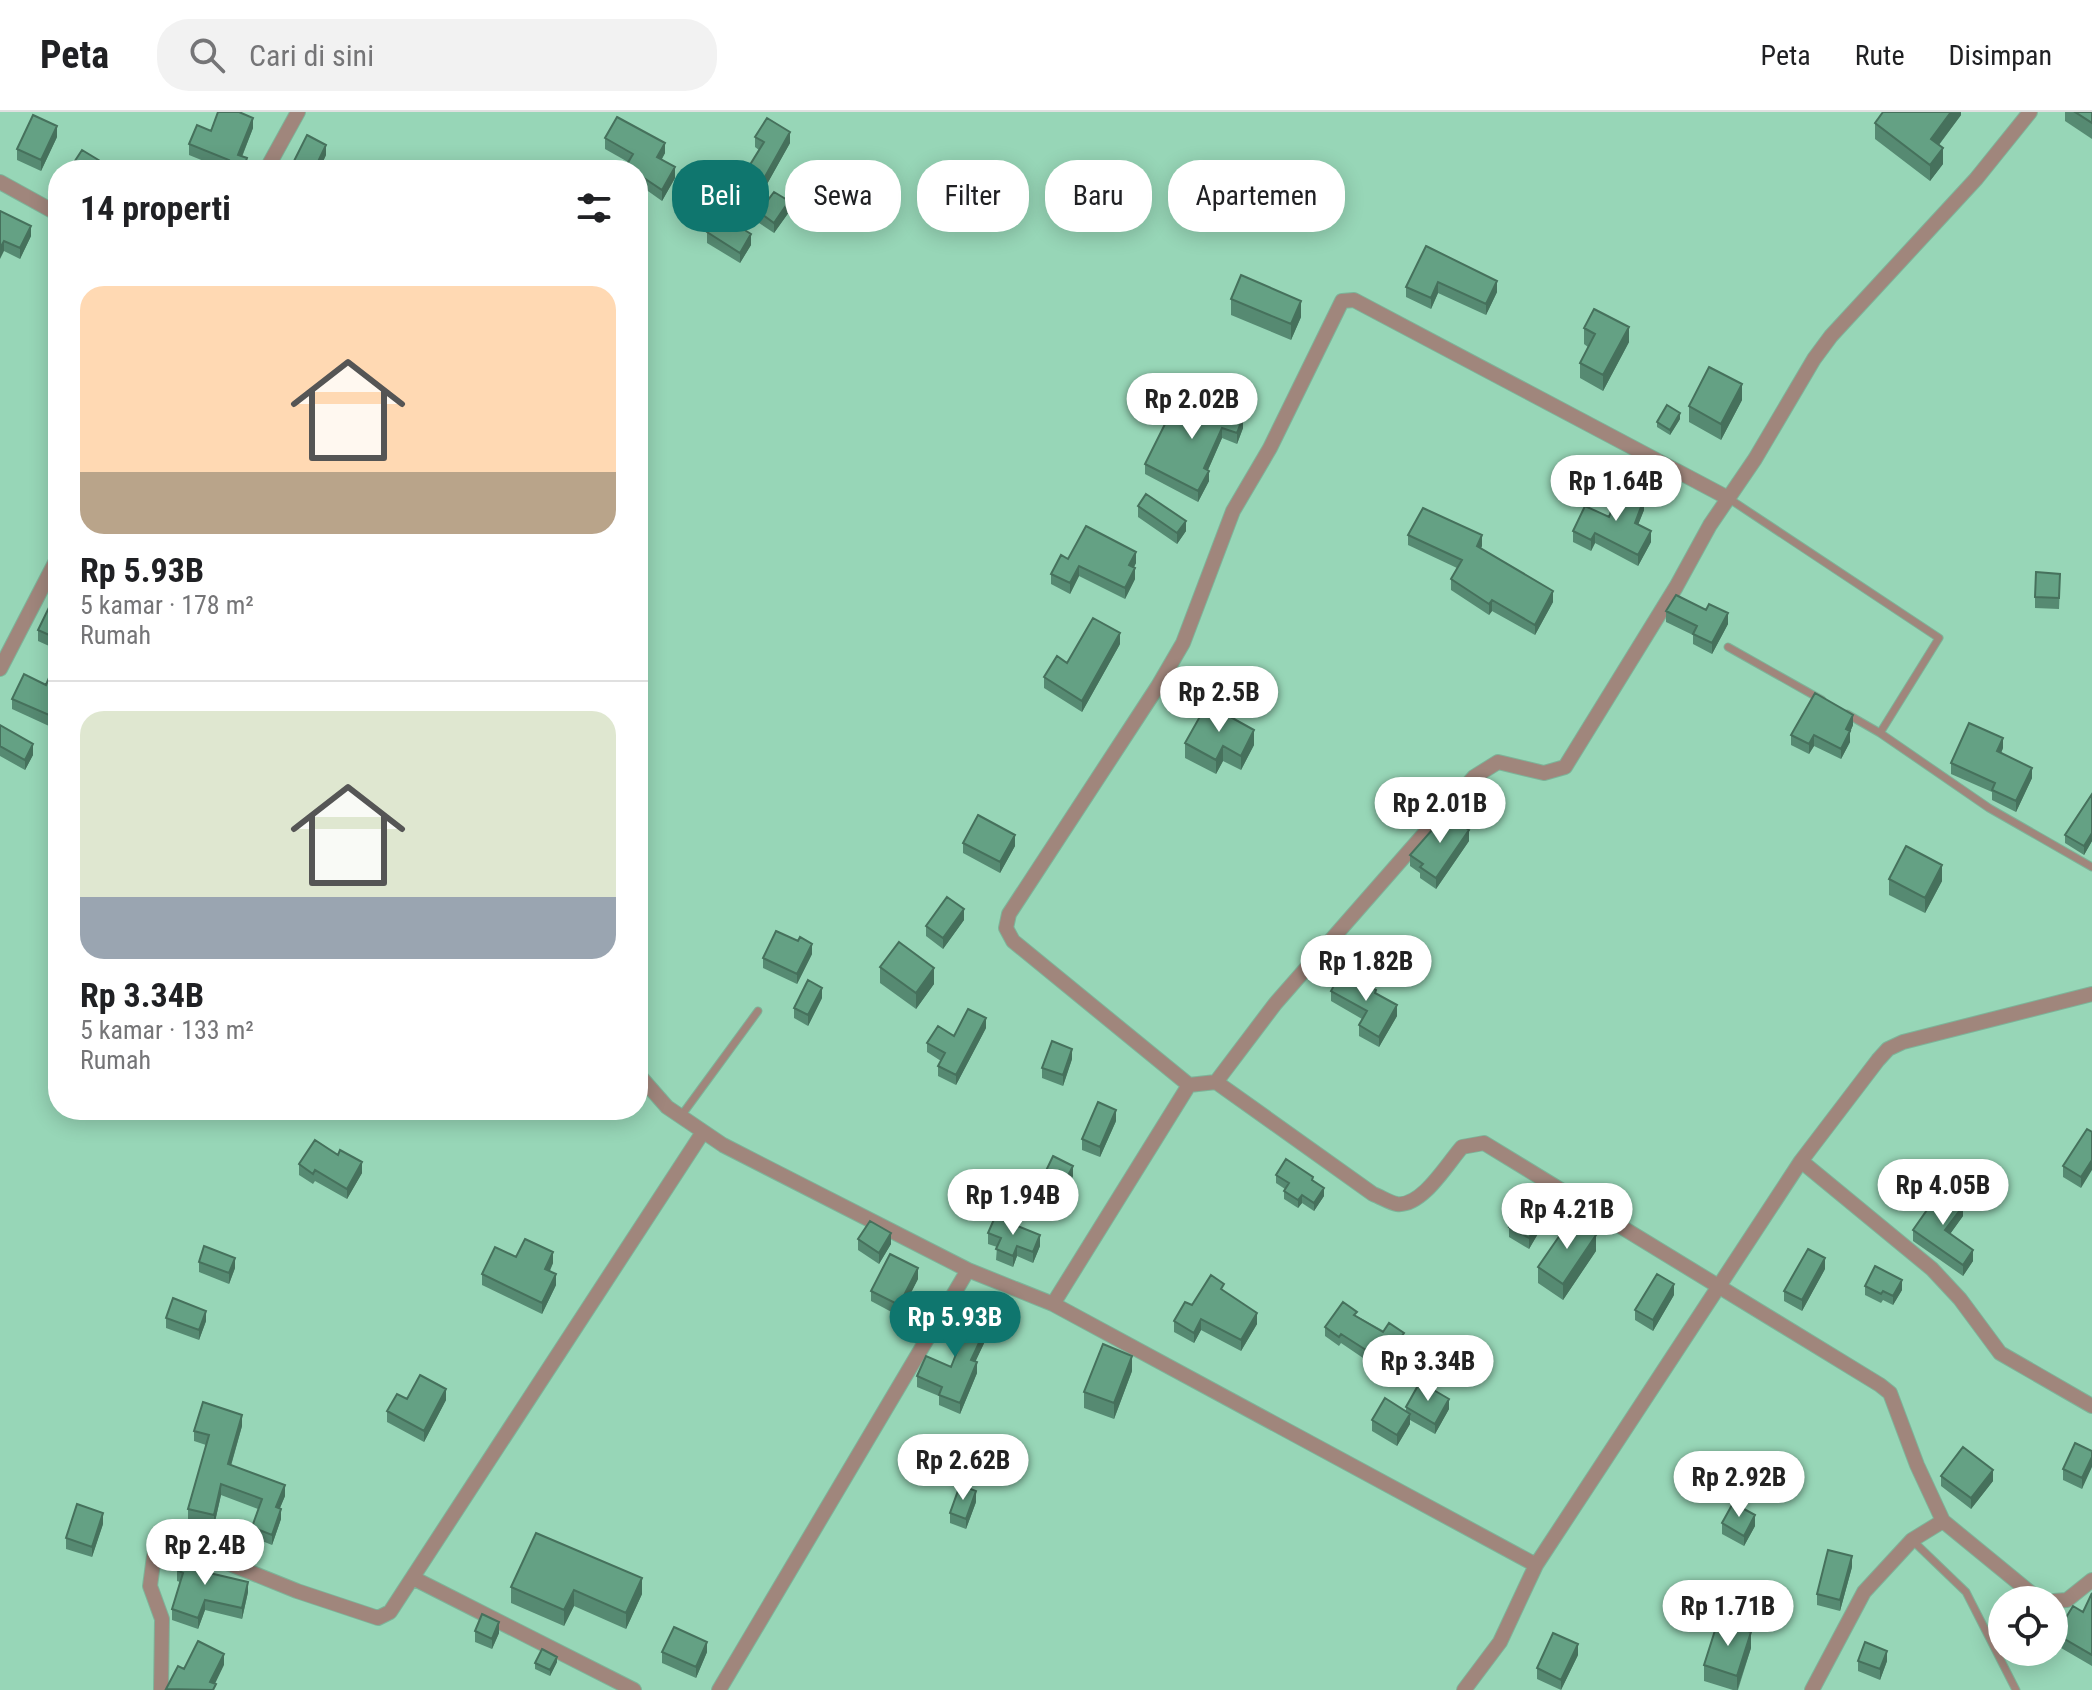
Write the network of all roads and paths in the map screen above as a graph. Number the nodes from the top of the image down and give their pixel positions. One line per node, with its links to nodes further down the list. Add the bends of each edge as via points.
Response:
1 (298, 112): 3 (street)
2 (2030, 112): 6 (street, via 1976,179 1831,336)
3 (272, 160)
4 (0, 182): 5 (street)
5 (48, 208)
6 (1728, 498): 12 (lane, via 1939,638); 16 (street, via 1565,767 1544,773 1498,762 1474,777 1275,1004); 18 (street, via 1354,300 1342,301 1233,511 1183,643 1014,906 1006,928 1013,941)
7 (48, 576): 9 (street)
8 (1728, 647): 10 (lane)
9 (0, 669)
10 (1824, 701)
11 (1838, 709): 12 (lane)
12 (1880, 733): 13 (lane, via 1999,814)
13 (2092, 867)
14 (2092, 994): 21 (street, via 1888,1049)
15 (758, 1011): 19 (lane)
16 (1216, 1082): 18 (street); 23 (street, via 1373,1194 1396,1204 1423,1195 1462,1147 1484,1143)
17 (648, 1085): 19 (street)
18 (1189, 1085): 24 (street)
19 (681, 1116): 20 (street)
20 (703, 1132): 22 (street); 29 (street)
21 (1801, 1161): 23 (street); 25 (street, via 1932,1269 2000,1353)
22 (968, 1270): 24 (street); 35 (street)
23 (1720, 1286): 26 (street, via 1890,1393); 28 (street)
24 (1053, 1304): 28 (street)
25 (2092, 1406)
26 (1943, 1521): 27 (street); 31 (street)
27 (1912, 1540): 37 (street, via 1864,1592); 38 (lane, via 1966,1592)
28 (1536, 1565): 36 (street, via 1500,1642)
29 (413, 1578): 33 (street, via 390,1612 378,1618 190,1548 167,1546 154,1556 150,1586 162,1619); 34 (street)
30 (2092, 1580): 32 (street)
31 (2022, 1586)
32 (2068, 1599)
33 (161, 1690)
34 (634, 1690)
35 (719, 1690)
36 (1464, 1690)
37 (1812, 1690)
38 (2016, 1690)

